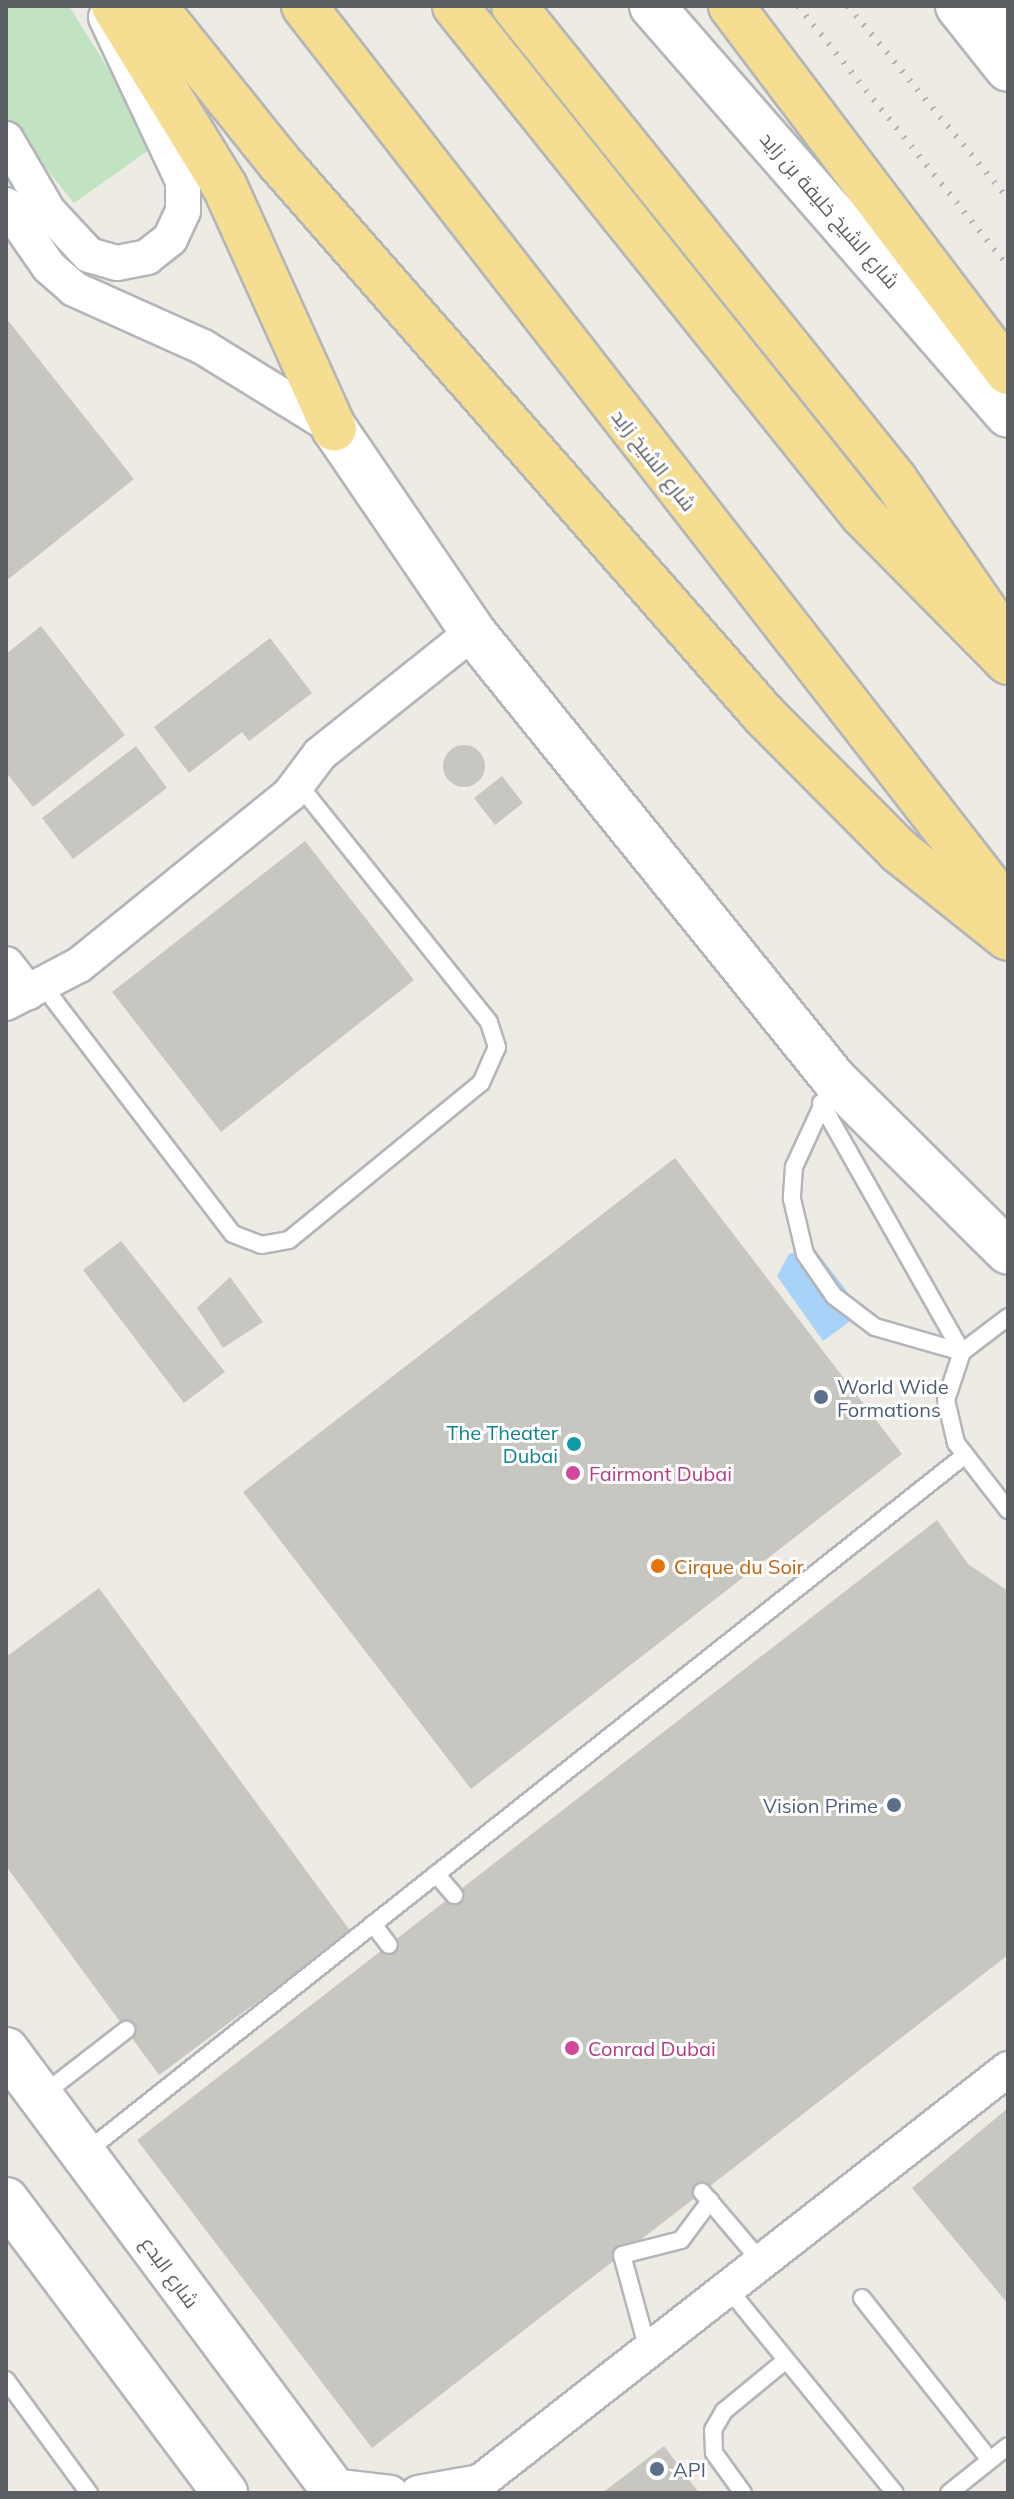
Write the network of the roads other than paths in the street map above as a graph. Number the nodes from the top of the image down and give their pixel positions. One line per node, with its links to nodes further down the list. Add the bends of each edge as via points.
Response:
1 (104, 6): 13 (street, via 124,67 183,181 183,211 170,239 147,257 117,263 89,255 48,211)
2 (114, 6): 17 (highway, via 231,199)
3 (154, 6): 23 (highway, via 279,162 764,715 899,851)
4 (304, 6): 22 (highway, شارع الشيخ زايد)
5 (455, 6): 20 (highway, via 862,514)
6 (514, 6): 19 (highway, via 895,480)
7 (652, 6): 16 (main road, شارع الشيخ خليفة بن زايد)
8 (731, 6): 15 (highway)
9 (958, 6): 12 (main road)
10 (1003, 6): 11 (main road)
11 (1008, 12)
12 (1008, 69)
13 (6, 139)
14 (6, 205): 17 (street, via 74,289 203,347)
15 (1008, 372)
16 (1008, 415)
17 (334, 428): 18 (main road)
18 (473, 632): 21 (street, via 320,754); 26 (main road)
19 (1008, 646)
20 (1008, 662)
21 (299, 785): 25 (street); 25 (lane, via 489,1022 497,1047 481,1083 289,1240 261,1245 233,1234)
22 (1008, 910)
23 (1008, 938)
24 (6, 964): 25 (street)
25 (26, 994)
26 (827, 1091): 27 (main road); 29 (lane); 29 (lane, via 794,1167 792,1199 805,1254 834,1296 875,1327)
27 (1008, 1252)
28 (1008, 1317): 29 (lane)
29 (962, 1352): 30 (lane, via 946,1400)
30 (965, 1455): 31 (lane); 32 (lane)
31 (1008, 1510)
32 (436, 1874): 33 (lane); 34 (lane)
33 (454, 1895)
34 (373, 1924): 35 (lane); 40 (lane)
35 (389, 1945)
36 (126, 2030): 39 (lane)
37 (6, 2050): 39 (main road, شارع البدع)
38 (1008, 2069): 42 (street)
39 (40, 2097): 40 (main road, شارع البدع)
40 (83, 2154): 51 (main road, شارع البدع)
41 (6, 2200): 53 (main road)
42 (764, 2266): 43 (street); 45 (lane, via 706,2197 681,2240 622,2255)
43 (731, 2292): 45 (street); 46 (lane)
44 (862, 2298): 49 (lane)
45 (649, 2354): 50 (street)
46 (786, 2360): 56 (lane, via 724,2411 713,2430 714,2453); 57 (lane)
47 (6, 2380): 52 (lane)
48 (1008, 2446): 49 (lane)
49 (990, 2460): 58 (lane)
50 (477, 2487): 55 (street)
51 (334, 2490): 54 (street)
52 (89, 2493)
53 (225, 2493)
54 (391, 2493)
55 (418, 2493)
56 (743, 2493)
57 (895, 2493)
58 (949, 2493)

